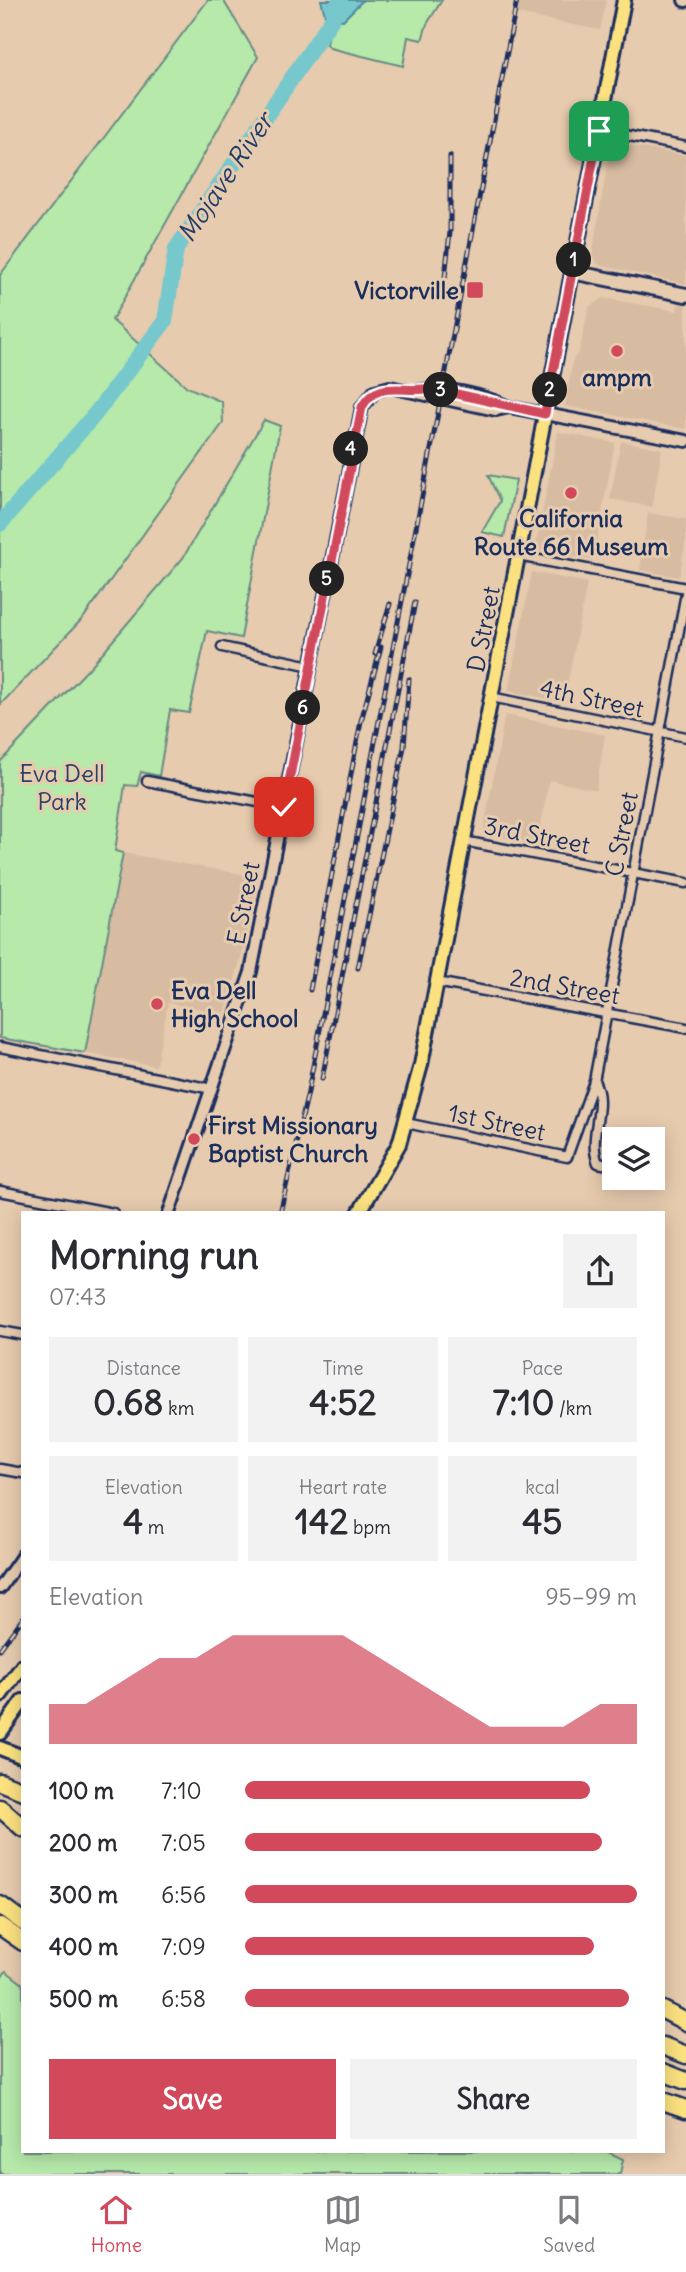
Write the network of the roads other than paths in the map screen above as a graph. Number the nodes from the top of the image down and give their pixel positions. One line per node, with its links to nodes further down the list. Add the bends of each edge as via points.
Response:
1 (624, 0): 2 (main road, D Street)
2 (599, 131): 3 (street); 4 (main road, D Street)
3 (686, 147)
4 (572, 272): 5 (main road); 6 (main road, D Street)
5 (686, 295)
6 (545, 414): 7 (street); 8 (main road, D Street); 12 (street, E Street, via 431,388 390,387 375,391 364,402)
7 (686, 441)
8 (518, 556): 9 (street); 13 (main road, D Street)
9 (686, 588)
10 (686, 593): 14 (street, C Street)
11 (222, 647): 12 (street)
12 (311, 666): 17 (street, E Street)
13 (491, 698): 14 (street, 4th Street); 18 (main road, D Street)
14 (660, 732): 15 (street, 4th Street); 19 (street, C Street)
15 (686, 737)
16 (147, 781): 17 (street)
17 (284, 807): 26 (street, E Street, via 251,972)
18 (463, 841): 19 (street, 3rd Street); 21 (main road, D Street)
19 (633, 873): 20 (street, 3rd Street); 22 (street, C Street)
20 (686, 883)
21 (436, 982): 22 (street, 2nd Street); 27 (main road, D Street)
22 (607, 1013): 23 (street, 2nd Street); 25 (street, C Street)
23 (686, 1028)
24 (0, 1047): 26 (street)
25 (594, 1081): 27 (street, 1st Street, via 567,1157); 28 (street, via 601,1092 593,1150)
26 (212, 1089): 31 (street, E Street)
27 (406, 1123): 32 (main road, D Street, via 385,1172)
28 (602, 1164)
29 (0, 1191): 30 (street)
30 (103, 1211)
31 (170, 1211)
32 (360, 1211)
33 (0, 1331): 34 (street)
34 (21, 1335)
35 (0, 1469): 36 (street)
36 (21, 1473)
37 (21, 1558): 38 (street)
38 (0, 1588)
39 (21, 1668): 40 (main road)
40 (0, 1696)
41 (21, 1704): 42 (main road)
42 (0, 1733)
43 (0, 1748): 44 (main road)
44 (21, 1756)
45 (0, 1808): 46 (highway); 47 (highway)
46 (21, 1816)
47 (21, 1826)
48 (0, 1905): 49 (highway)
49 (21, 1921)
50 (0, 1926): 51 (highway)
51 (21, 1941)
52 (665, 2011): 53 (highway)
53 (686, 2022)
54 (665, 2047): 55 (highway)
55 (686, 2055)
56 (665, 2073): 57 (highway)
57 (686, 2081)
58 (665, 2102): 59 (highway)
59 (686, 2109)

